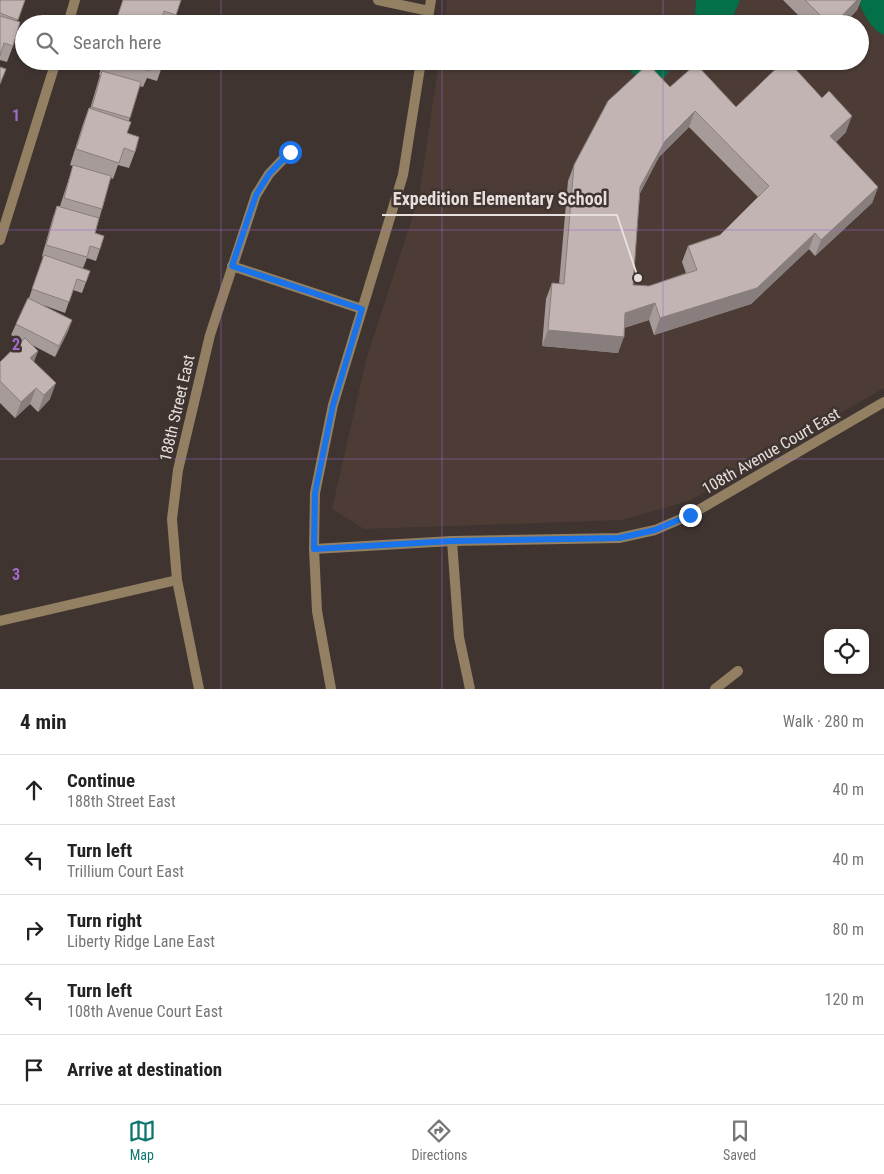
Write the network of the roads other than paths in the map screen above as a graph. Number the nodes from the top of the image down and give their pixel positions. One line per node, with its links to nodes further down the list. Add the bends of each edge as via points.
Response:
1 (75, 0): 5 (street)
2 (378, 0): 4 (street)
3 (431, 0): 4 (street)
4 (429, 11): 6 (street)
5 (71, 15)
6 (428, 15)
7 (53, 70): 10 (street)
8 (420, 70): 12 (street, via 403,175)
9 (290, 152): 11 (street, 188th Street East, via 269,174 256,195)
10 (0, 240)
11 (232, 266): 12 (street); 16 (street, 188th Street East, via 210,335 178,470 172,519)
12 (362, 309): 15 (street, via 329,422 315,493)
13 (884, 402): 14 (street, 108th Avenue Court East, via 690,515 655,530 619,538)
14 (452, 541): 15 (street, 108th Avenue Court East); 21 (street, via 459,637)
15 (314, 549): 20 (street, via 317,611)
16 (177, 580): 17 (street); 19 (street, 188th Street East)
17 (0, 621)
18 (738, 671): 22 (street)
19 (200, 689)
20 (331, 689)
21 (470, 689)
22 (715, 689)

